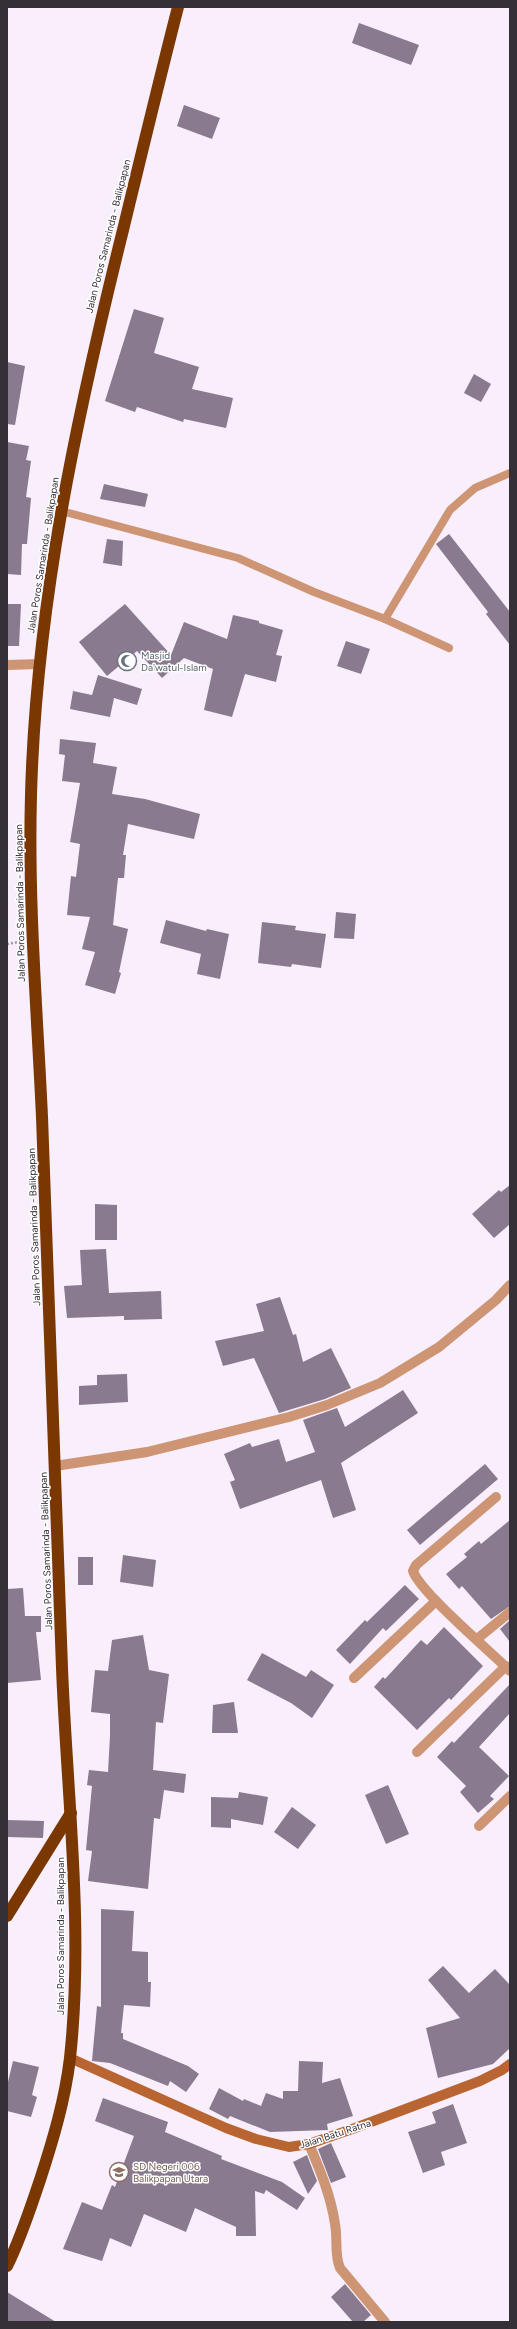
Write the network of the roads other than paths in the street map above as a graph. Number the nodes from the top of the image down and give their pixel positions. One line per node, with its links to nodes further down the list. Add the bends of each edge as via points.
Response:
1 (178, 7): 3 (highway, Jalan Poros Samarinda - Balikpapan, via 97,333)
2 (510, 473): 4 (lane, via 475,488 450,510)
3 (62, 511): 4 (lane, via 238,558 314,592); 6 (highway, Jalan Poros Samarinda - Balikpapan, via 45,610)
4 (386, 619): 5 (lane)
5 (449, 648)
6 (40, 664): 7 (street); 9 (highway, Jalan Poros Samarinda - Balikpapan, via 31,790 30,885 32,965 42,1111)
7 (7, 665)
8 (510, 1285): 9 (street, via 490,1305 428,1354 380,1383 327,1405 289,1417 147,1452)
9 (55, 1466): 18 (highway, Jalan Poros Samarinda - Balikpapan, via 63,1706)
10 (496, 1497): 11 (street, via 416,1565 413,1571 415,1578)
11 (436, 1601): 13 (street); 15 (street)
12 (510, 1612): 13 (street)
13 (477, 1639): 14 (street)
14 (508, 1669): 16 (street)
15 (354, 1678)
16 (417, 1752)
17 (510, 1796): 19 (street)
18 (71, 1813): 20 (highway, Jalan Poros Samarinda - Balikpapan); 21 (highway, Jalan Poros Samarinda - Balikpapan, via 74,1985)
19 (479, 1826)
20 (7, 1916)
21 (70, 2058): 23 (street, Jalan Batu Ratna, via 256,2139 289,2147); 24 (highway, Jalan Poros Samarinda - Balikpapan, via 55,2134 27,2220)
22 (510, 2064): 23 (street, Jalan Batu Ratna, via 480,2081)
23 (310, 2144): 25 (street, via 330,2196 340,2268)
24 (7, 2266)
25 (385, 2322)

